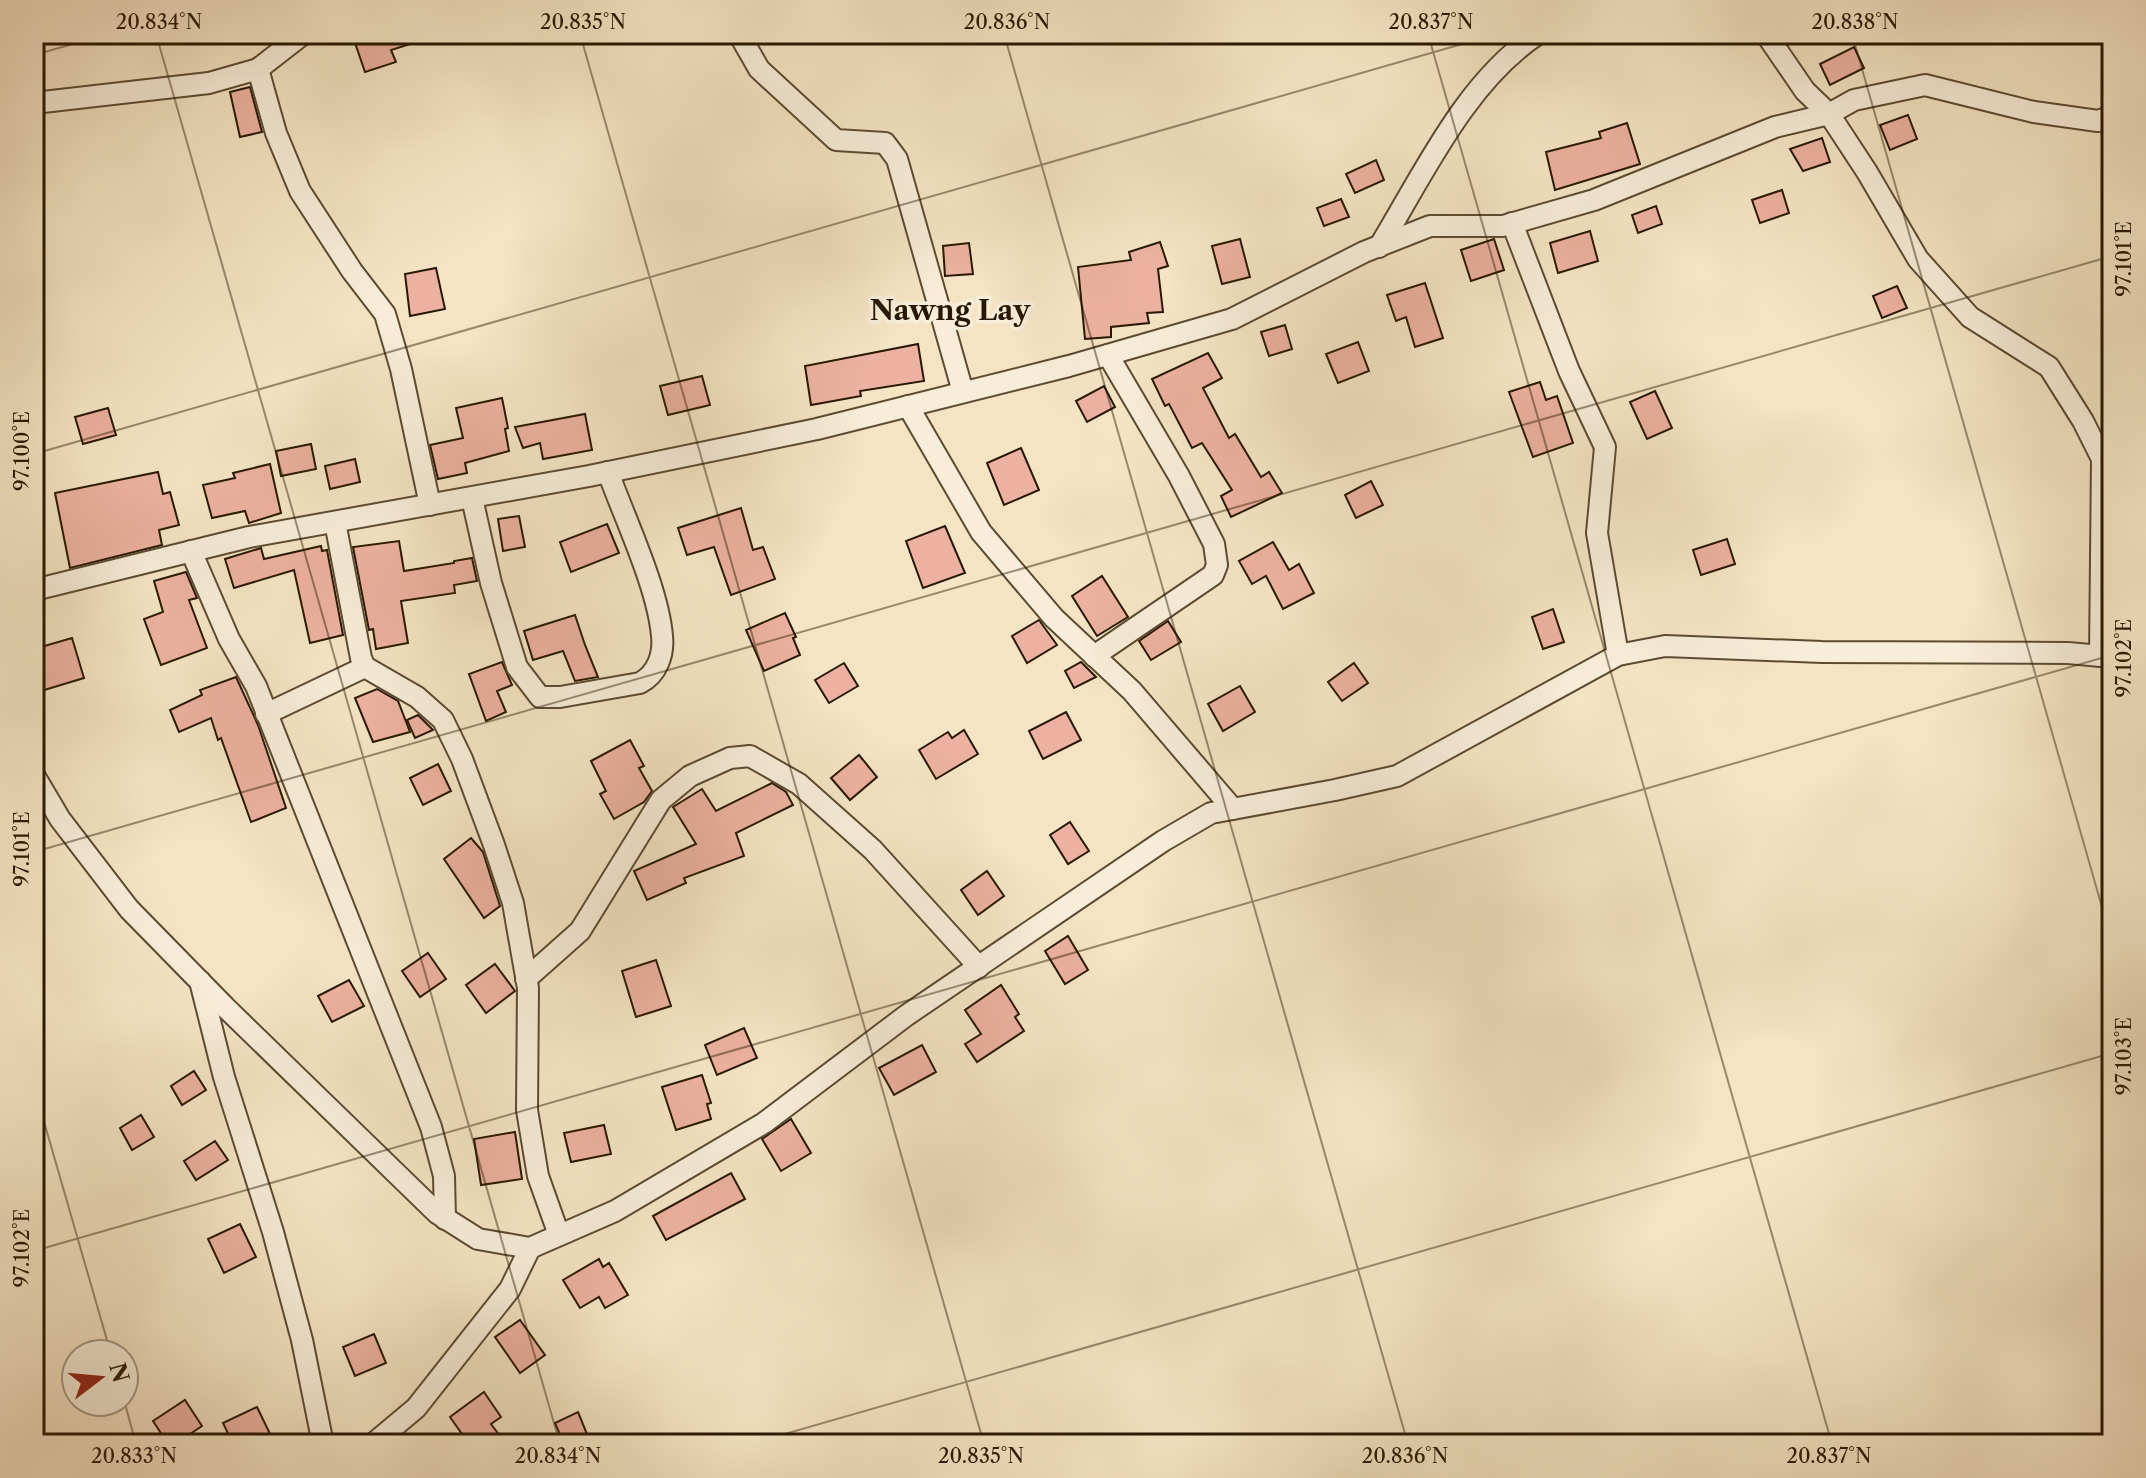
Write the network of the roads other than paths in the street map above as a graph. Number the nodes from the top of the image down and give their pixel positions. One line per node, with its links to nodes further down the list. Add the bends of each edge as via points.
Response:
1 (303, 34): 5 (street)
2 (739, 34): 12 (street, via 759,69 836,140 885,143 897,159)
3 (1538, 34): 10 (street, via 1466,104)
4 (1766, 34): 7 (street, via 1805,91)
5 (258, 69): 6 (street, via 209,83); 16 (street, via 300,191 385,314)
6 (34, 103)
7 (1829, 114): 8 (street, via 1854,100 1925,85 2034,112 2098,121); 9 (street, via 1775,127 1594,200); 22 (street, via 1918,259 1970,317 2049,367 2083,421 2102,459)
8 (2112, 116)
9 (1512, 223): 10 (street, via 1430,226); 20 (street, via 1569,371 1605,447 1597,533)
10 (1379, 247): 11 (street, via 1232,319)
11 (1108, 355): 12 (street); 21 (street, via 1214,544 1217,565 1213,575)
12 (963, 392): 13 (street)
13 (908, 406): 14 (street); 21 (street, via 981,532)
14 (608, 472): 15 (street); 15 (street, via 663,638 652,677 640,683 540,697 526,682 491,583)
15 (472, 498): 16 (street)
16 (430, 505): 17 (street)
17 (335, 522): 18 (street); 23 (street)
18 (191, 551): 19 (street); 24 (street)
19 (34, 590)
20 (1618, 655): 22 (street, via 1665,646); 26 (street, via 1397,776)
21 (1094, 656): 26 (street, via 1132,691)
22 (2106, 656)
23 (365, 667): 24 (street); 28 (street, via 417,697 443,720 508,889)
24 (266, 714): 30 (street, via 431,1127 444,1176)
25 (34, 775): 29 (street, via 60,819 129,909)
26 (1233, 809): 27 (street, via 1211,813 1163,841)
27 (979, 967): 28 (street, via 873,850 799,784 750,756 730,758 690,776 661,800 580,931); 31 (street, via 764,1123 615,1211)
28 (526, 979): 31 (street, via 527,1110 538,1176)
29 (200, 981): 30 (street); 33 (street, via 298,1325)
30 (445, 1219): 32 (street, via 478,1239)
31 (559, 1235): 32 (street)
32 (530, 1248): 34 (street, via 510,1289 416,1408)
33 (323, 1444)
34 (373, 1444)

